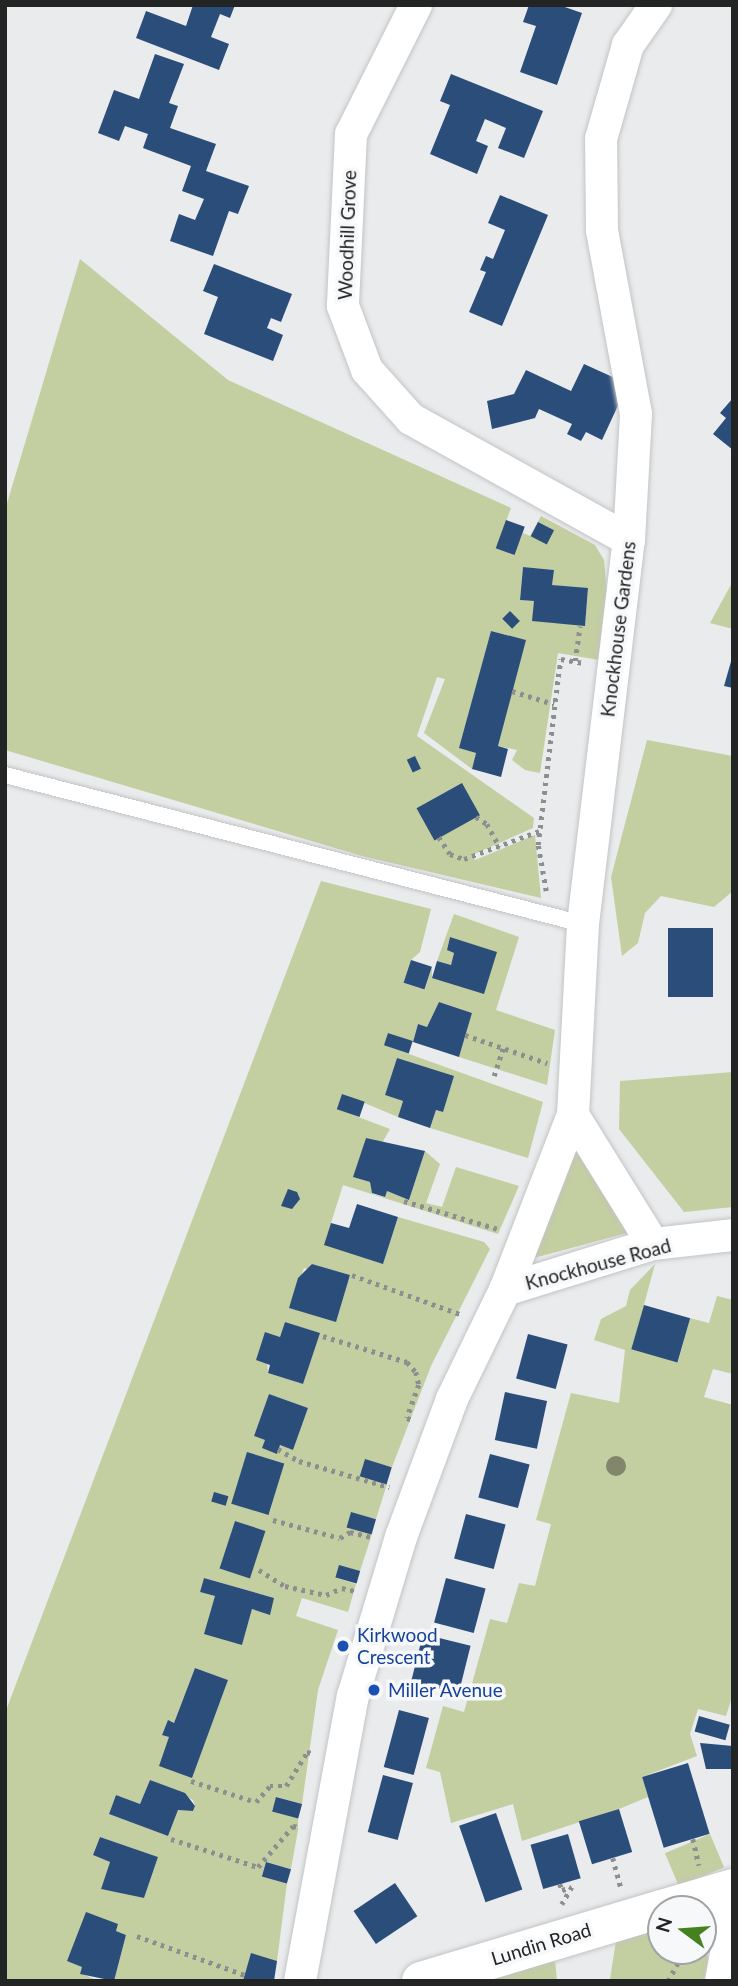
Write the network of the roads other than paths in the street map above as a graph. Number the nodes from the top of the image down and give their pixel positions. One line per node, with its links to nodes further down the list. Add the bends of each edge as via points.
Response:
1 (416, 5): 3 (street, Woodhill Grove, via 351,134 343,306 367,370 411,419)
2 (656, 5): 3 (street, Knockhouse Gardens, via 628,45 601,139 602,230 636,414)
3 (629, 540): 5 (street, Knockhouse Gardens, via 614,668)
4 (5, 775): 5 (lane)
5 (570, 921): 6 (street, Knockhouse Gardens)
6 (573, 1115): 8 (street); 9 (street)
7 (733, 1235): 8 (street, Knockhouse Road)
8 (653, 1244): 9 (street, Knockhouse Road)
9 (505, 1290): 13 (street, via 440,1430 383,1598 341,1757)
10 (727, 1890): 11 (street, Lundin Road); 15 (street, via 729,1937)
11 (710, 1895)
12 (647, 1913): 14 (street, Lundin Road)
13 (300, 1981)
14 (421, 1981)
15 (722, 1981)

